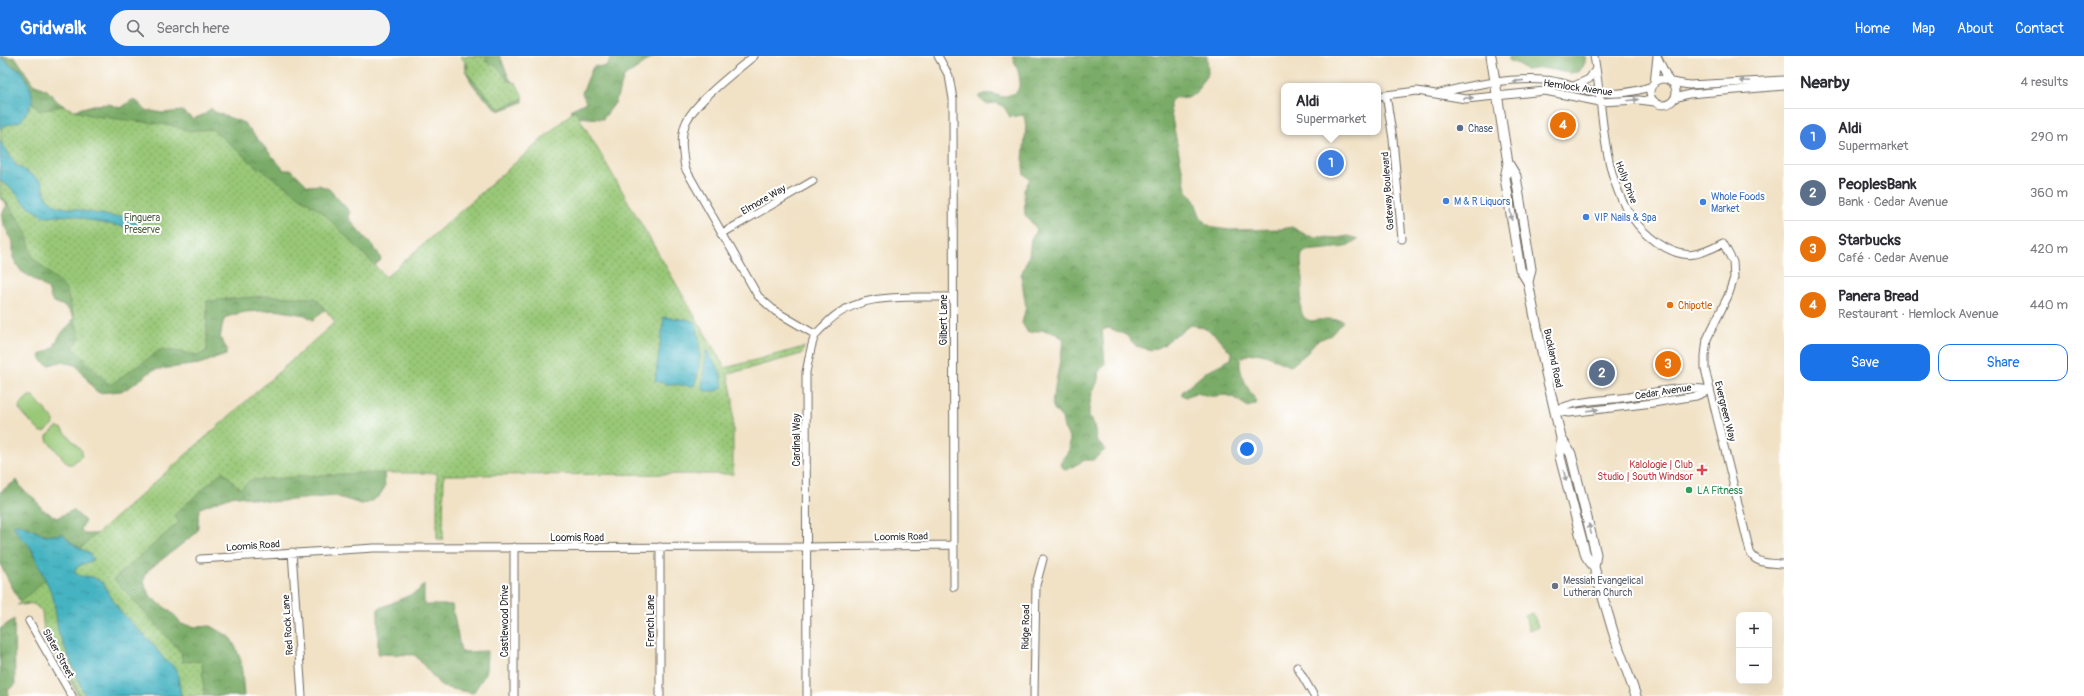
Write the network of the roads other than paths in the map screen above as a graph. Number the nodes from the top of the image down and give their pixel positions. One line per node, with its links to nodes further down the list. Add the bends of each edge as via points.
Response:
1 (754, 56): 21 (street, via 698,105 685,124 682,147 685,168)
2 (938, 56): 24 (street, Gilbert Lane, via 949,76 953,99)
3 (1491, 56): 8 (main road, Buckland Road)
4 (1657, 56): 7 (street); 9 (street)
5 (1595, 62): 10 (street, via 1592,76); 12 (street, Holly Drive)
6 (1784, 80): 7 (street, one-way to 7, via 1726,81 1689,85)
7 (1670, 82): 9 (street, via 1660,80); 17 (street, via 1676,91)
8 (1496, 84): 10 (street, Hemlock Avenue, one-way to 8, via 1543,80); 13 (street, Hemlock Avenue); 15 (main road, Buckland Road)
9 (1653, 85): 12 (street, Hemlock Avenue, via 1630,91); 19 (street, via 1651,95)
10 (1574, 86): 12 (street, Hemlock Avenue)
11 (1784, 86): 17 (street, via 1689,94)
12 (1599, 92): 18 (street, Holly Drive)
13 (1440, 94): 14 (street, Hemlock Avenue, via 1417,91); 15 (street, Hemlock Avenue, one-way to 15, via 1461,99)
14 (1386, 95): 16 (street, Hemlock Avenue); 22 (street, Gateway Boulevard, via 1394,145)
15 (1497, 95): 18 (street, Hemlock Avenue, via 1545,91); 27 (main road, Buckland Road, via 1508,163 1516,176 1519,191 1531,269 1528,282)
16 (1381, 96)
17 (1675, 98): 19 (street, via 1666,105)
18 (1600, 102): 19 (street, Hemlock Avenue, one-way to 19); 23 (street, Holly Drive, via 1606,155 1625,205 1636,225 1658,243 1681,255 1699,254)
19 (1655, 102)
20 (813, 181): 21 (street, Elmore Way)
21 (723, 233): 25 (street, via 758,296 775,311)
22 (1402, 238)
23 (1723, 242): 26 (street, Evergreen Way, via 1733,262 1734,278 1706,343 1705,363)
24 (953, 297): 25 (street, Cardinal Way, via 870,300 855,304 829,320); 28 (street, Gilbert Lane)
25 (816, 335): 31 (street, Cardinal Way, via 806,372)
26 (1710, 390): 27 (street, Cedar Avenue, one-way to 26, via 1569,414 1696,396); 27 (street, Cedar Avenue, via 1694,387 1650,392 1567,404); 35 (street, Evergreen Way, via 1750,552 1753,558 1760,561)
27 (1555, 411): 46 (main road, Buckland Road, via 1561,438 1571,454 1596,554 1594,567)
28 (954, 545): 31 (street, Loomis Road); 36 (street, Gilbert Lane)
29 (660, 546): 30 (street, Loomis Road); 31 (street, Loomis Road); 42 (street, French Lane)
30 (514, 547): 32 (street, Loomis Road, via 374,548); 41 (street, Castlewood Drive)
31 (806, 547): 43 (street, Cardinal Way)
32 (292, 552): 33 (street, Loomis Road); 40 (street, Red Rock Lane)
33 (200, 559)
34 (1043, 559): 44 (street, Ridge Road, via 1036,585)
35 (1784, 564)
36 (954, 587)
37 (29, 621): 39 (street, Slater Street)
38 (1297, 667): 45 (street)
39 (72, 696)
40 (302, 696)
41 (514, 696)
42 (660, 696)
43 (807, 696)
44 (1034, 696)
45 (1314, 696)
46 (1636, 696)

